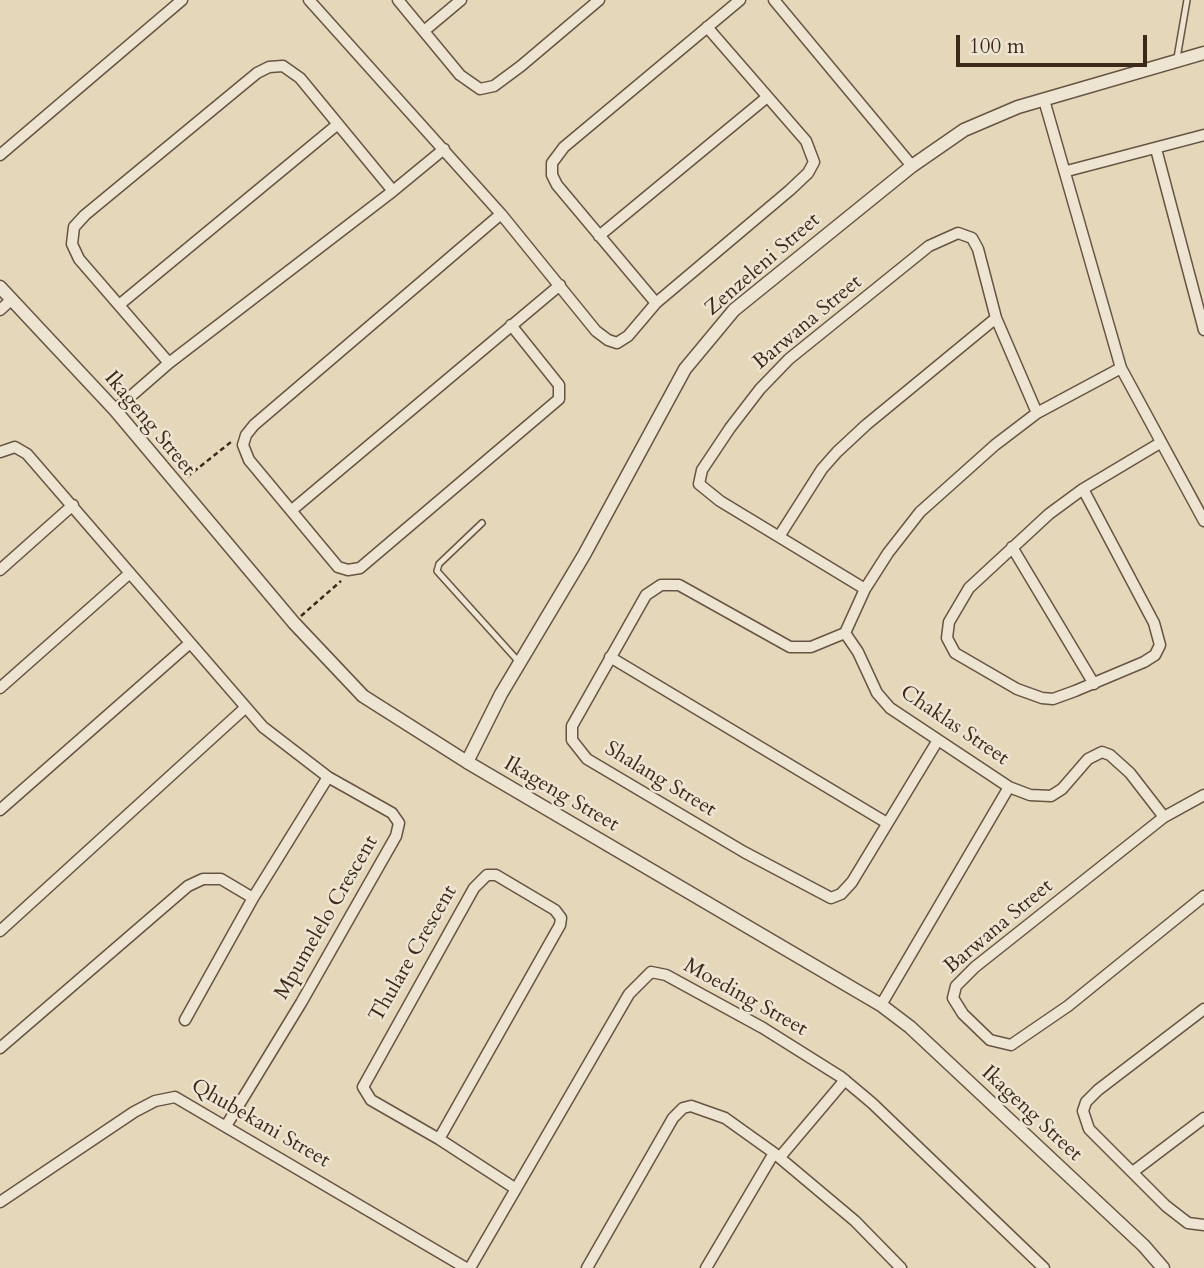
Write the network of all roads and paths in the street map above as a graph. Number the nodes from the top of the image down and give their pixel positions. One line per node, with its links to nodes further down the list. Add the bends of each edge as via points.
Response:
1 (182, 0): 19 (street)
2 (398, 0): 10 (street)
3 (461, 0): 10 (street)
4 (599, 0): 10 (street, via 487,89 460,75)
5 (740, 0): 9 (street)
6 (774, 0): 20 (street)
7 (1187, 0): 12 (lane)
8 (317, 2): 17 (street)
9 (706, 27): 13 (street); 24 (street, via 554,159 552,175)
10 (424, 31)
11 (1204, 53): 12 (street, Zenzeleni Street)
12 (1177, 61): 14 (street, Zenzeleni Street)
13 (766, 98): 24 (street); 28 (street, via 811,150 811,169)
14 (1044, 100): 20 (street, Zenzeleni Street, via 978,122); 21 (street)
15 (338, 124): 22 (street); 29 (street); 29 (street, via 292,71 269,67 85,215 72,232 74,251)
16 (1204, 135): 18 (street)
17 (444, 149): 22 (street); 23 (street)
18 (1156, 149): 21 (street); 33 (street)
19 (0, 155)
20 (912, 166): 57 (street, Zenzeleni Street, via 750,296 715,330 685,369)
21 (1067, 171): 35 (street)
22 (393, 191): 34 (street)
23 (501, 214): 25 (street); 38 (street)
24 (598, 236): 28 (street)
25 (560, 285): 28 (street, via 596,331 612,342 628,336); 32 (street)
26 (0, 287): 27 (street, Ikageng Street)
27 (11, 300): 30 (street); 36 (street, Ikageng Street)
28 (656, 303)
29 (119, 305): 34 (street)
30 (0, 310)
31 (996, 318): 37 (street); 47 (street, via 837,452); 47 (street, Barwana Street, via 978,249 965,235 948,235 789,359 760,389 702,470 699,484)
32 (511, 325): 44 (street); 50 (street, via 559,385 559,400)
33 (1204, 330)
34 (169, 363): 36 (street)
35 (1121, 368): 37 (street); 39 (street)
36 (115, 410): 41 (street, Ikageng Street)
37 (1037, 413): 52 (street, via 920,512)
38 (249, 431): 41 (path, via 226,444); 44 (street, via 244,452)
39 (1160, 443): 42 (street); 45 (street)
40 (0, 452): 43 (street, Mpumelelo Crescent, via 22,450)
41 (177, 486): 53 (street, Ikageng Street)
42 (1083, 489): 48 (street); 58 (street, via 1160,640 1155,655)
43 (73, 505): 49 (street); 51 (street, Mpumelelo Crescent)
44 (292, 510): 50 (street, via 333,563)
45 (1204, 521)
46 (482, 523): 57 (lane, via 437,570)
47 (780, 535): 52 (street, Barwana Street)
48 (1012, 548): 58 (street); 58 (street, via 960,601 949,622 949,644 975,666 1031,696 1053,699)
49 (0, 570)
50 (354, 570): 53 (path)
51 (130, 573): 55 (street, Mpumelelo Crescent); 59 (street)
52 (865, 589): 54 (street)
53 (294, 622): 62 (street, Ikageng Street, via 363,696)
54 (845, 633): 56 (street, Shalang Street, via 811,647 790,647 670,584 646,595); 61 (street, Chaklas Street, via 883,702)
55 (190, 643): 60 (street, Mpumelelo Crescent); 66 (street)
56 (610, 657): 68 (street); 68 (street, Shalang Street, via 572,726 574,744 587,759 831,898 852,882)
57 (520, 662): 62 (street, Zenzeleni Street)
58 (1094, 684)
59 (0, 688)
60 (245, 708): 63 (street, Mpumelelo Crescent, via 282,744); 71 (street)
61 (938, 740): 64 (street, Chaklas Street); 68 (street, Shalang Street)
62 (467, 762): 72 (street, Ikageng Street)
63 (328, 777): 70 (street); 78 (street, Mpumelelo Crescent, via 392,813 399,825 301,1003)
64 (1009, 787): 67 (street, via 1051,796 1088,759 1102,752 1129,773); 72 (street, Chaklas Street)
65 (1204, 795): 67 (street, Barwana Street)
66 (0, 810)
67 (1164, 817): 69 (street, Barwana Street, via 975,967 956,986 952,994 955,1003 996,1044 1020,1042)
68 (887, 823)
69 (1204, 896)
70 (253, 898): 74 (street); 75 (street, via 221,879 203,878 188,886)
71 (0, 931)
72 (881, 1005): 90 (street, Ikageng Street, via 910,1027)
73 (1204, 1009): 81 (street, via 1098,1090 1084,1107 1089,1129)
74 (185, 1020)
75 (0, 1048)
76 (845, 1080): 80 (street); 82 (street, Moeding Street, via 666,975 648,973 629,994); 89 (street, Moeding Street)
77 (1204, 1118): 81 (street)
78 (226, 1126): 83 (street, Qhubekani Street, via 178,1098 165,1098 134,1112); 85 (street, Qhubekani Street)
79 (439, 1139): 79 (street, Thulare Crescent, via 371,1100 363,1084 474,888 487,875 496,875 555,910 560,925); 82 (street, Thulare Crescent)
80 (777, 1155): 86 (street, via 726,1118 700,1107 683,1108); 87 (street); 88 (street)
81 (1134, 1171): 84 (street, via 1180,1219)
82 (516, 1189): 85 (street, Moeding Street)
83 (0, 1202)
84 (1204, 1225)
85 (468, 1268)
86 (587, 1268)
87 (706, 1268)
88 (901, 1268)
89 (1044, 1268)
90 (1163, 1268)

